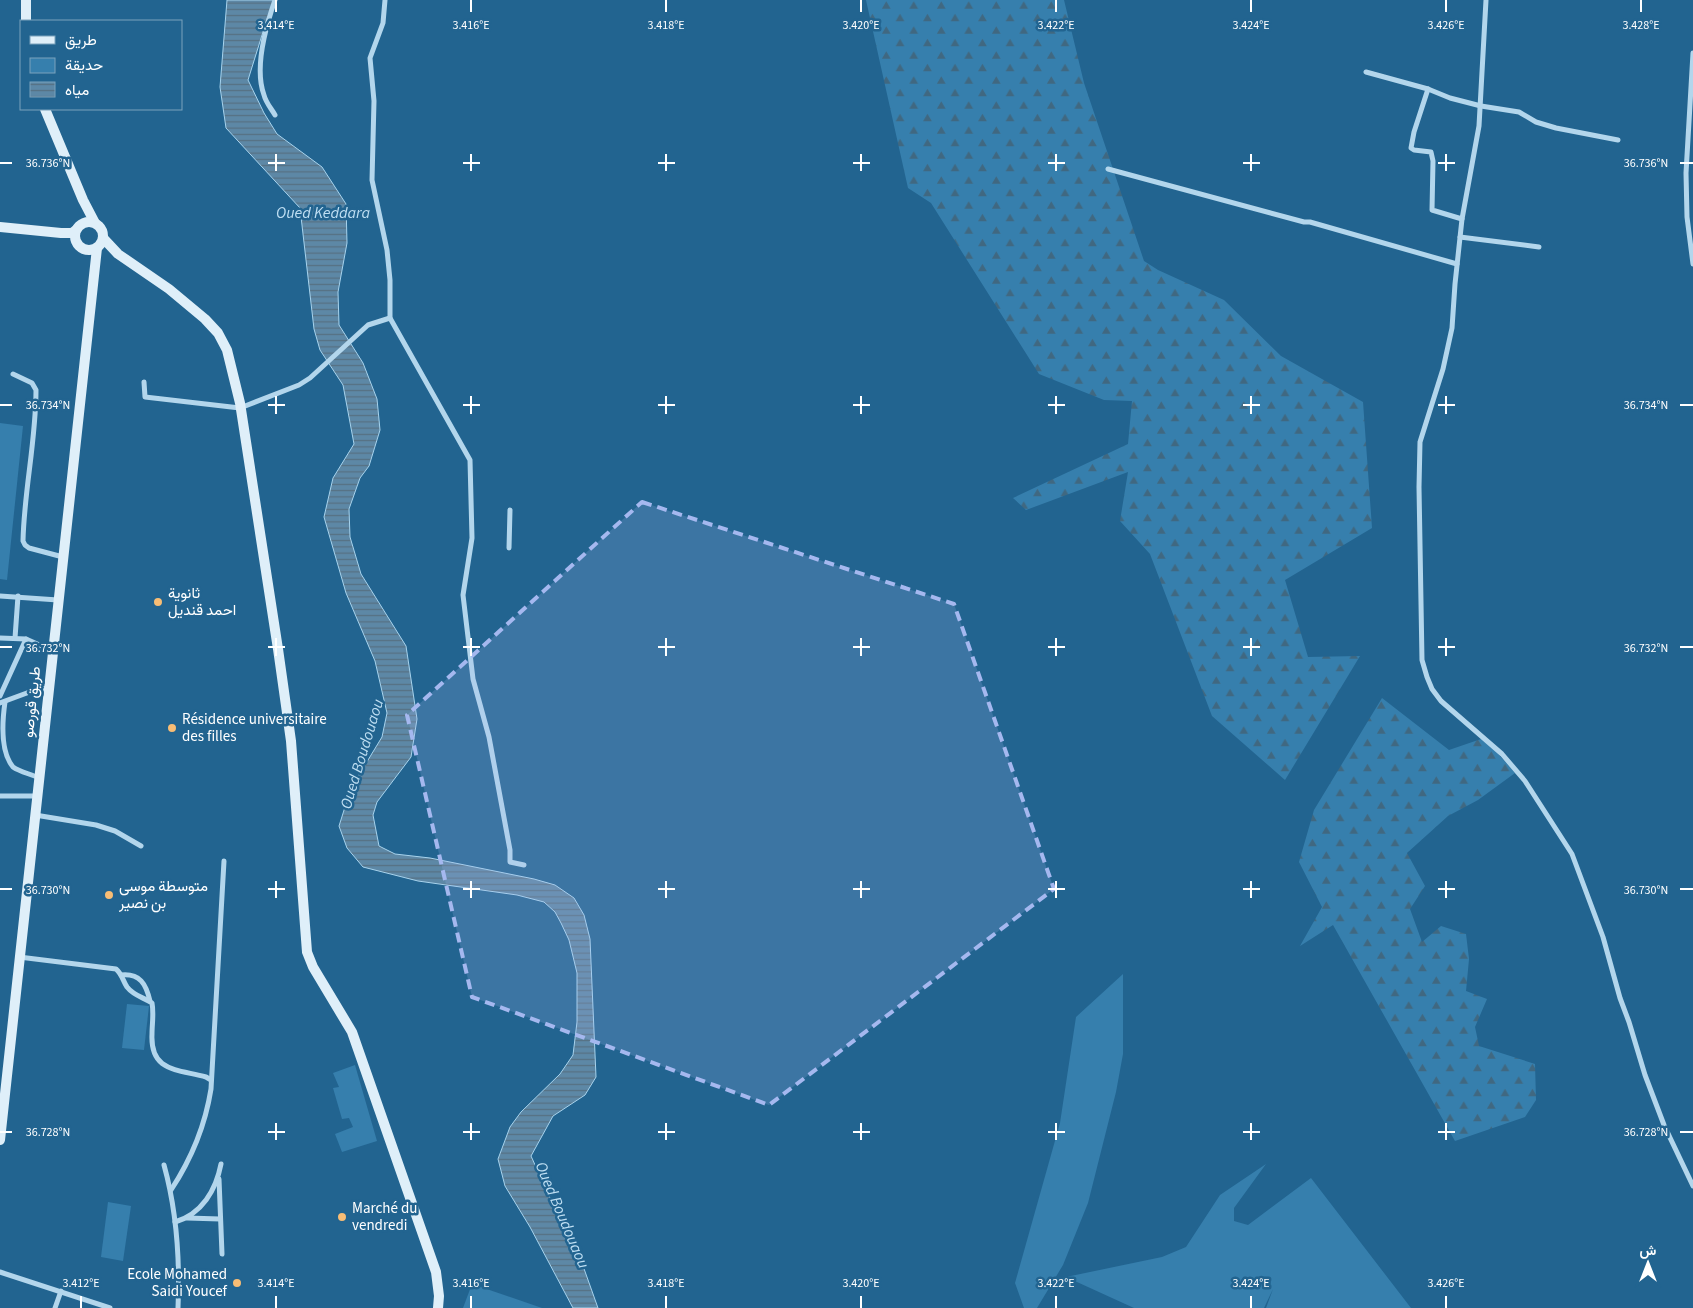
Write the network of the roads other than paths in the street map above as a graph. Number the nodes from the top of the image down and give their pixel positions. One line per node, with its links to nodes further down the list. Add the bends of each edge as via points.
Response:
1 (26, 0): 5 (main road)
2 (275, 0): 11 (street, via 264,38 260,76 264,96)
3 (385, 0): 24 (street, via 383,23 370,58 374,101 372,180 387,250)
4 (1486, 0): 9 (street)
5 (26, 20)
6 (1693, 53): 23 (street, via 1686,173)
7 (1366, 72): 8 (street)
8 (1428, 89): 9 (street); 15 (street, via 1411,148 1431,152 1432,210)
9 (1481, 106): 12 (street, via 1519,112 1556,128); 15 (street)
10 (45, 110): 14 (main road)
11 (275, 115)
12 (1618, 140)
13 (1108, 169): 22 (street)
14 (83, 200): 16 (main road); 18 (main road)
15 (1462, 219): 19 (street)
16 (96, 223): 18 (main road, via 91,222); 20 (main road, via 102,229)
17 (0, 227): 18 (main road)
18 (78, 232): 20 (main road, via 80,246)
19 (1460, 237): 21 (street); 22 (street)
20 (96, 245): 27 (main road, via 110,255 130,262 169,289 218,333 227,350); 30 (main road, طريق قورصو)
21 (1539, 247)
22 (1457, 264): 57 (street, via 1450,340 1420,450 1422,660 1432,689 1441,701 1502,754 1525,781 1572,854 1603,937 1645,1075)
23 (1693, 264)
24 (390, 318): 27 (street, via 368,325 299,385); 48 (street, via 470,460 472,538 463,596 472,679 489,737 510,862)
25 (13, 374): 30 (street, via 32,383 36,390 23,541 29,548)
26 (144, 382): 27 (street, via 145,397)
27 (240, 408): 68 (main road, via 291,741 308,952 313,967 352,1032 436,1272)
28 (510, 510): 29 (street)
29 (509, 548)
30 (63, 557): 33 (main road, طريق قورصو)
31 (0, 596): 32 (street)
32 (18, 596): 33 (street); 35 (street)
33 (58, 600): 37 (main road, طريق قورصو)
34 (0, 638): 35 (street)
35 (15, 638): 36 (street)
36 (26, 639): 37 (street); 39 (street)
37 (53, 651): 38 (main road, طريق قورصو)
38 (49, 688): 40 (street); 42 (main road, طريق قورصو)
39 (0, 696)
40 (3, 703): 41 (street)
41 (0, 736): 42 (street, via 3,754 14,768)
42 (39, 778): 44 (main road, طريق قورصو)
43 (0, 796): 44 (street)
44 (37, 796): 45 (main road, طريق قورصو)
45 (35, 816): 46 (street, via 96,825 115,831); 49 (main road, طريق قورصو)
46 (141, 846)
47 (224, 861): 52 (street)
48 (524, 865)
49 (19, 957): 50 (street, via 113,968); 53 (main road, طريق قورصو)
50 (121, 975): 51 (street, via 127,987 138,997); 51 (street, via 133,975 141,980)
51 (150, 1001): 52 (street, via 153,1005 151,1042 154,1056 169,1068)
52 (211, 1080): 58 (street, via 206,1119 200,1136)
53 (0, 1140)
54 (221, 1164): 56 (street)
55 (164, 1165): 58 (street)
56 (218, 1177): 59 (street, via 202,1205); 60 (street)
57 (1693, 1186)
58 (171, 1190): 61 (street)
59 (186, 1218): 60 (street); 61 (street)
60 (220, 1219): 62 (street)
61 (176, 1222): 67 (street, via 180,1268)
62 (222, 1254)
63 (0, 1272): 64 (street)
64 (61, 1291): 65 (street); 66 (street)
65 (55, 1308)
66 (110, 1308)
67 (178, 1308)
68 (438, 1308)

